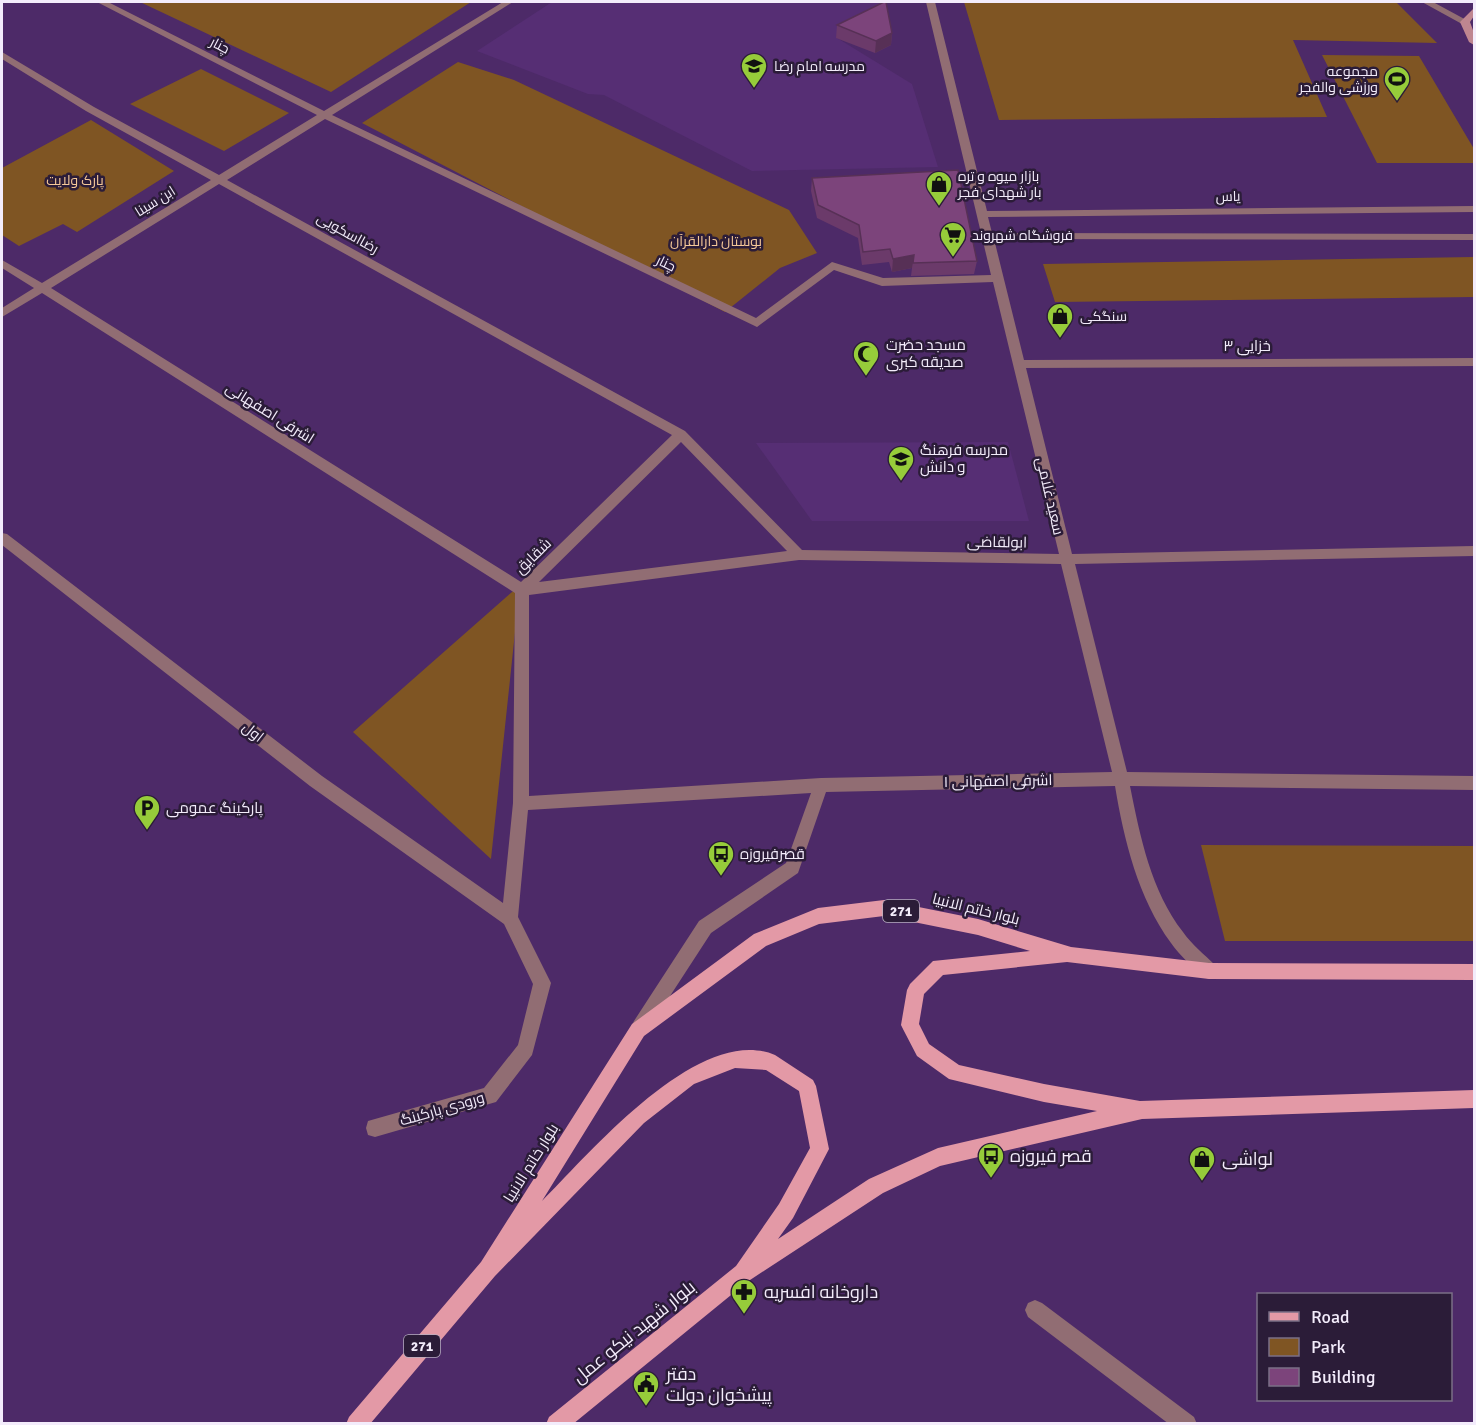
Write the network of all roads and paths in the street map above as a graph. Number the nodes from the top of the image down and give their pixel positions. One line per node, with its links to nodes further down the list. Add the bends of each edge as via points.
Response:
1 (102, 2): 10 (street, چنار)
2 (509, 2): 10 (street)
3 (930, 2): 13 (street, سعید غلامی)
4 (1427, 2): 7 (street)
5 (1446, 2): 7 (street)
6 (1474, 11): 7 (main road)
7 (1465, 22): 8 (main road)
8 (1474, 42)
9 (2, 56): 11 (street, رضااسکویی)
10 (324, 115): 11 (street, ابن سینا); 17 (street, چنار, via 757,323 832,266 882,282)
11 (220, 179): 18 (street, ابن سینا); 22 (street, رضااسکویی)
12 (1474, 209): 13 (street, یاس)
13 (982, 214): 14 (street, سعید غلامی)
14 (988, 236): 15 (street); 17 (street, سعید غلامی)
15 (1474, 237)
16 (2, 263): 18 (street, اشرفی اصفهانی)
17 (998, 278): 21 (street, سعید غلامی)
18 (41, 289): 19 (street, ابن سینا); 27 (street, اشرفی اصفهانی)
19 (2, 313)
20 (1474, 362): 21 (street, خزایی ۳)
21 (1019, 363): 26 (street, سعید غلامی)
22 (681, 434): 25 (street); 27 (street, شقایق)
23 (2, 538): 32 (street, اول, via 316,781)
24 (1474, 551): 26 (street, ابولقاضی)
25 (799, 555): 26 (street, ابولقاضی); 27 (street, ابولقاضی)
26 (1066, 559): 28 (street, سعید غلامی)
27 (522, 590): 31 (street, شقایق)
28 (1120, 779): 29 (street, اشرفی اصفهانی ۱); 30 (street, اشرفی اصفهانی ۱); 34 (street, سعید غلامی, via 1131,834 1150,889 1175,936)
29 (1474, 783)
30 (821, 785): 31 (street, اشرفی اصفهانی ۱); 36 (street, via 792,868 705,927)
31 (521, 803): 32 (street, شقایق)
32 (510, 918): 39 (street, ورودی پارکینگ, via 542,983 526,1049 490,1096)
33 (1071, 955): 34 (main road, بلوار خاتم الانبیا / 271); 36 (main road, بلوار خاتم الانبیا / 271, via 978,927 884,908 818,916 760,940); 38 (main road, via 939,967 916,990 910,1025 923,1050 955,1073)
34 (1209, 971): 35 (main road, بلوار خاتم الانبیا / 271)
35 (1474, 972)
36 (638, 1030): 40 (main road, بلوار خاتم الانبیا / 271)
37 (1474, 1099): 38 (main road)
38 (1142, 1110): 41 (main road, via 938,1157 876,1186)
39 (375, 1128)
40 (488, 1269): 41 (main road, via 638,1117 688,1078 735,1059 769,1061 807,1086 820,1149 786,1211); 44 (main road, 271)
41 (740, 1275): 45 (main road, بلوار شهید نیکو عمل)
42 (1035, 1310): 43 (street)
43 (1186, 1423)
44 (356, 1424)
45 (556, 1424)

